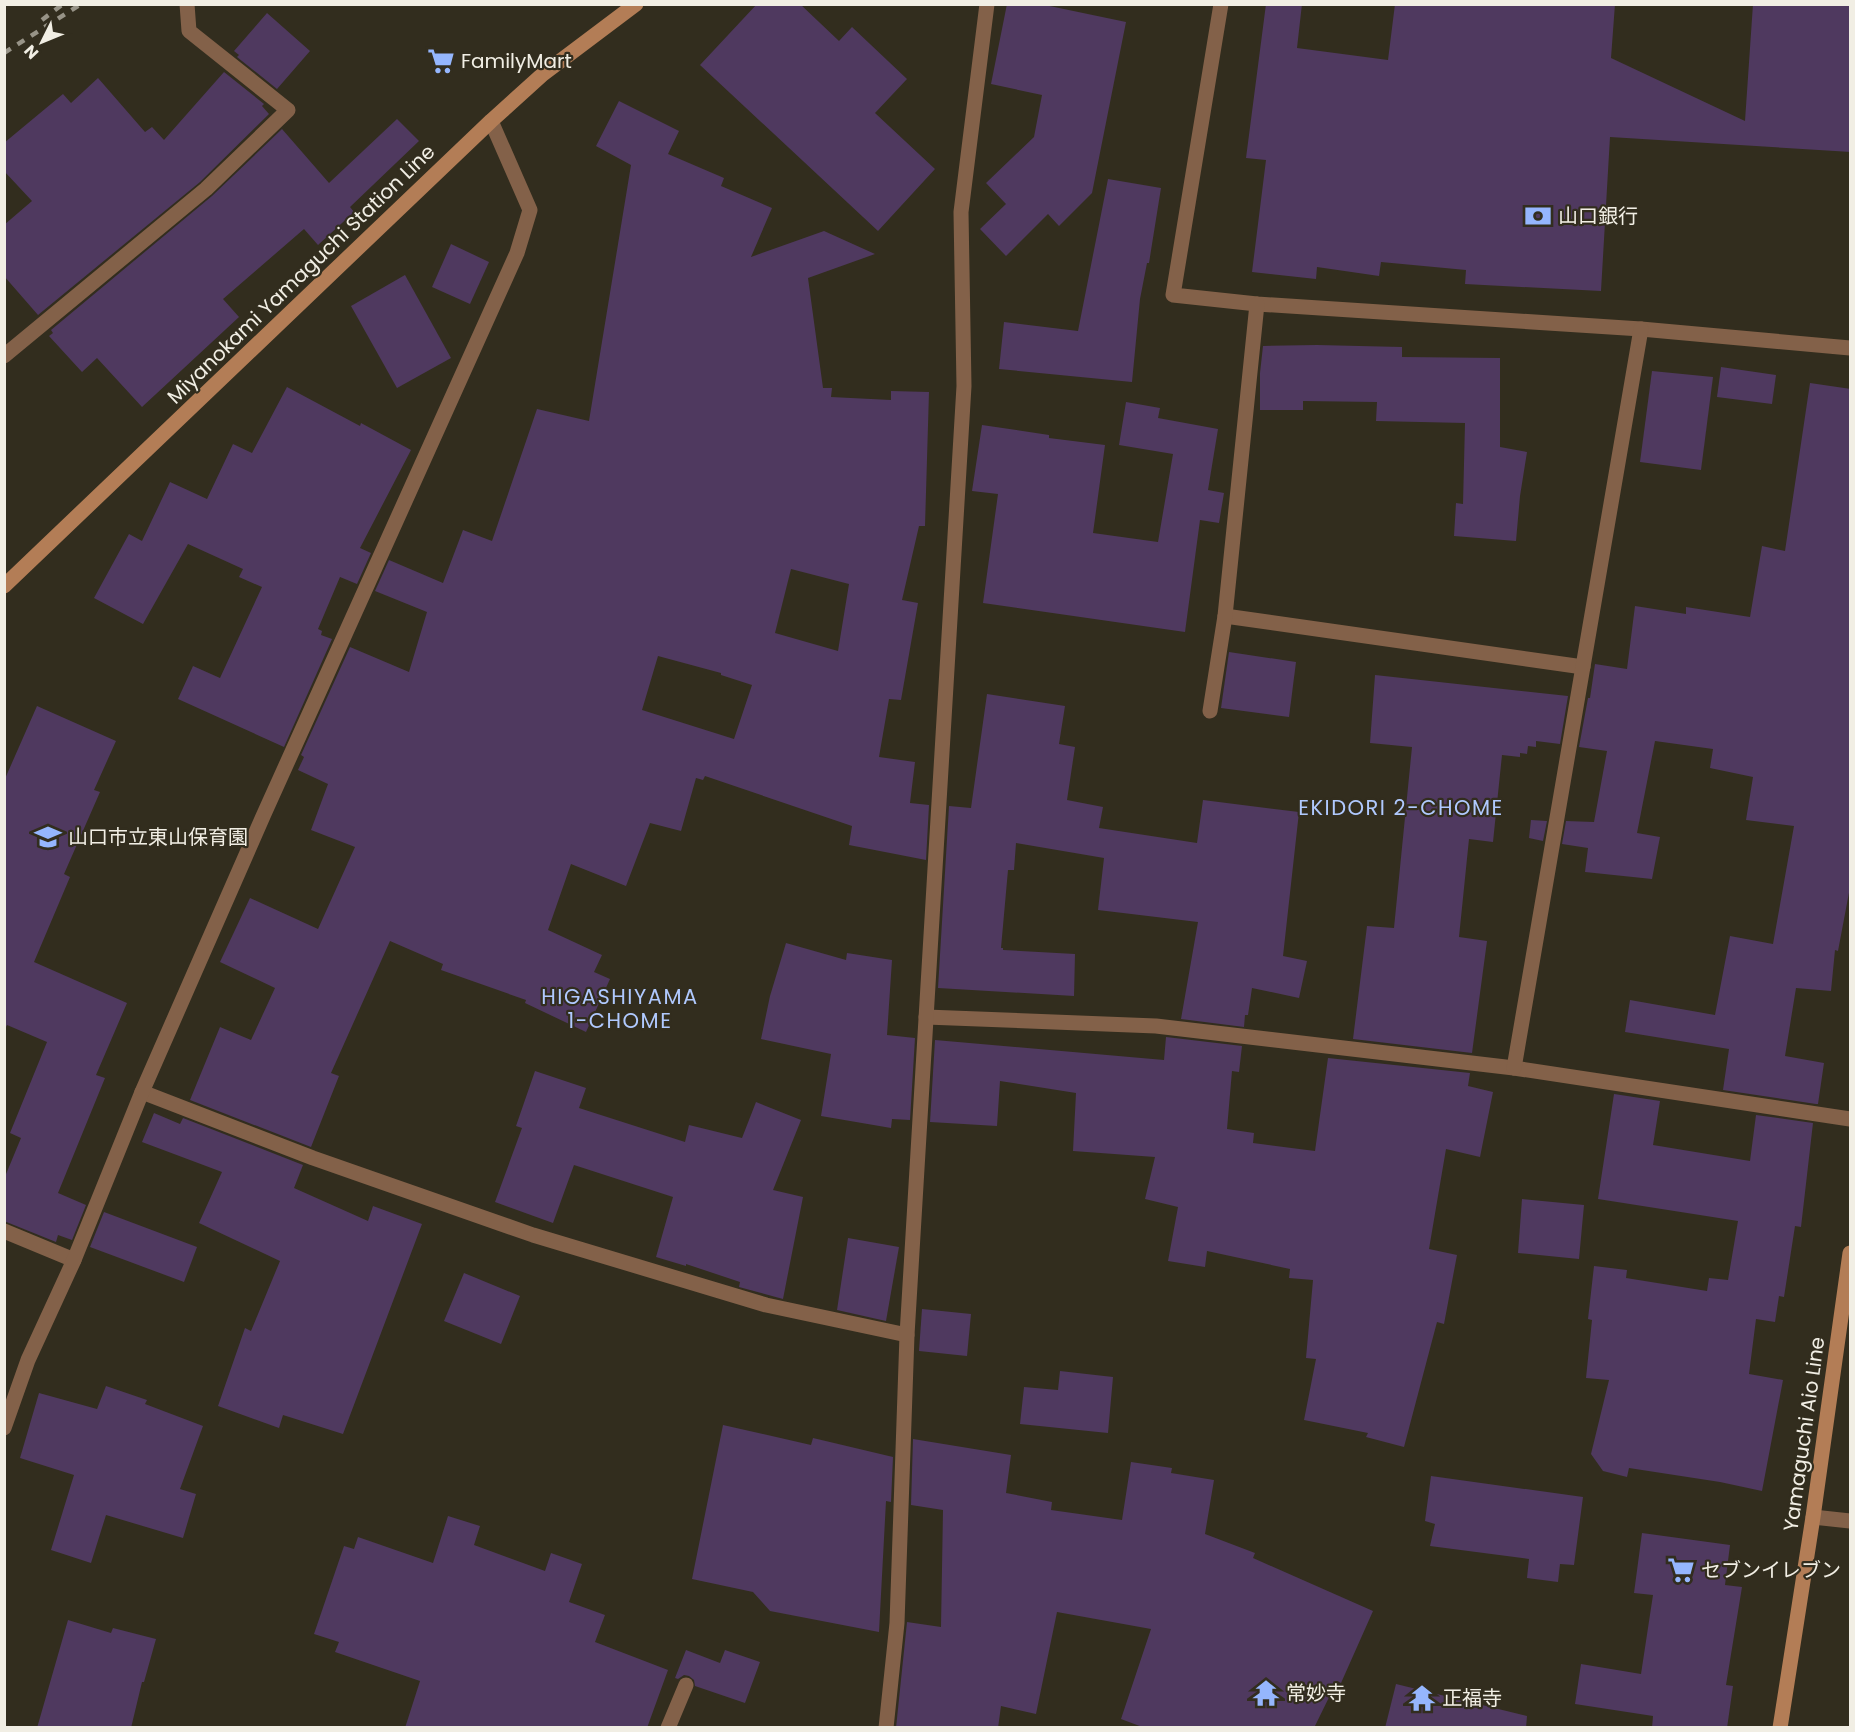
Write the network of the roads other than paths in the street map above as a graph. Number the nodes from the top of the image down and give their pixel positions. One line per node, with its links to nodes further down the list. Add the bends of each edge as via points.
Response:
1 (188, 4): 9 (street, via 189,31 288,110 206,189)
2 (636, 4): 5 (main road, Miyanokami Yamaguchi Station Line, via 543,74)
3 (987, 4): 14 (street, via 961,212 964,386)
4 (1221, 4): 6 (street, via 1173,295)
5 (491, 121): 10 (main road, Miyanokami Yamaguchi Station Line); 16 (street, via 530,210 517,253)
6 (1257, 304): 7 (street); 11 (street)
7 (1641, 329): 8 (street); 12 (street)
8 (1851, 348)
9 (4, 356)
10 (4, 586)
11 (1225, 616): 12 (street); 13 (street)
12 (1583, 667): 15 (street)
13 (1210, 711)
14 (926, 1017): 15 (street, via 1156,1026); 22 (street)
15 (1514, 1068): 17 (street)
16 (142, 1092): 20 (street); 22 (street, via 313,1158 533,1235 766,1305)
17 (1851, 1119)
18 (4, 1231): 20 (street)
19 (1851, 1253): 21 (main road, Yamaguchi Aio Line)
20 (74, 1260): 23 (street, via 28,1360)
21 (1848, 1295): 24 (main road, Yamaguchi Aio Line)
22 (907, 1335): 28 (street, via 897,1623)
23 (4, 1428)
24 (1813, 1517): 25 (street); 29 (main road, Yamaguchi Aio Line)
25 (1851, 1521)
26 (686, 1685): 27 (street)
27 (668, 1728)
28 (886, 1728)
29 (1780, 1728)

